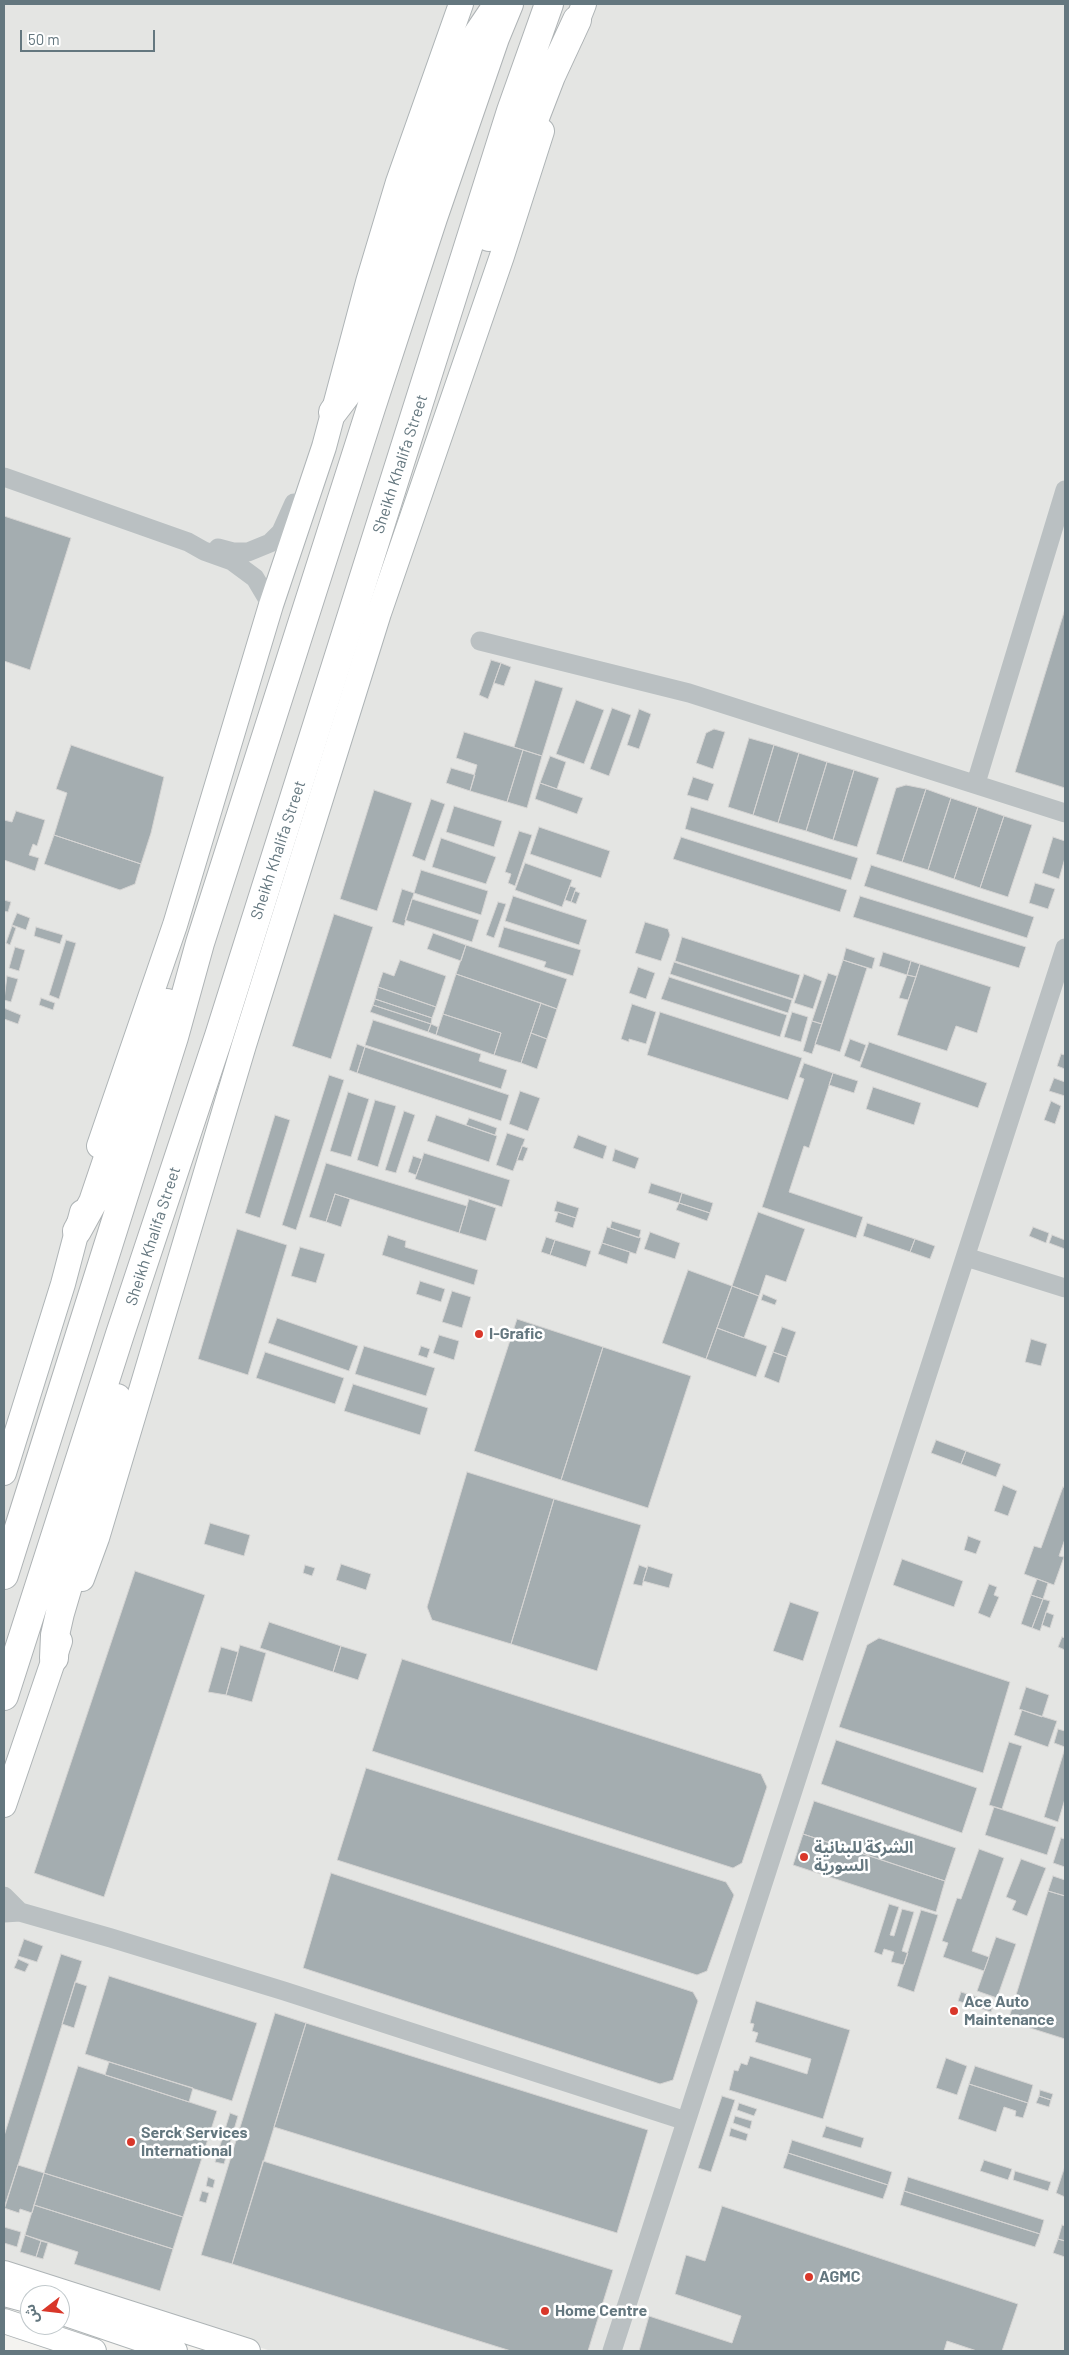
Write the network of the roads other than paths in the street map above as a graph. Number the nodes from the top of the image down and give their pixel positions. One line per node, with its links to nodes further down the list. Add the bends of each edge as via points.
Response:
1 (461, 4): 7 (main road, via 398,182)
2 (500, 4): 7 (highway, via 475,38 460,71 416,188 358,370)
3 (509, 4): 16 (highway, via 494,38 433,218)
4 (550, 4): 6 (highway, Sheikh Khalifa Street, via 511,111)
5 (581, 12): 6 (highway, via 551,76 472,279 460,304); 24 (main road, via 514,220 376,622 244,1045 97,1538)
6 (444, 324): 21 (highway, Sheikh Khalifa Street, via 219,1036)
7 (334, 412): 8 (main road)
8 (324, 447): 11 (street, via 309,462 285,525 270,543 256,550 241,552); 12 (main road)
9 (4, 477): 11 (street)
10 (1065, 490): 14 (street)
11 (188, 542): 12 (street, via 243,567)
12 (271, 605): 18 (main road, via 176,925 105,1126)
13 (480, 641): 14 (street, via 689,693)
14 (976, 783): 15 (street)
15 (1065, 813)
16 (200, 943): 18 (highway, via 168,999 93,1202); 23 (highway, via 177,1029)
17 (1065, 948): 19 (street)
18 (77, 1231): 22 (main road)
19 (966, 1256): 20 (street); 29 (street)
20 (1065, 1288)
21 (120, 1334): 24 (highway, via 116,1408 60,1613); 25 (highway, Sheikh Khalifa Street)
22 (4, 1473)
23 (4, 1575)
24 (54, 1658): 26 (main road)
25 (4, 1696)
26 (4, 1805)
27 (4, 1896): 28 (street)
28 (12, 1912): 29 (street, via 284,1991)
29 (686, 2122): 38 (street)
30 (4, 2273): 37 (main road)
31 (4, 2294): 32 (main road)
32 (20, 2298)
33 (70, 2315): 36 (main road)
34 (4, 2321): 35 (main road)
35 (94, 2351)
36 (175, 2351)
37 (248, 2351)
38 (612, 2351)

